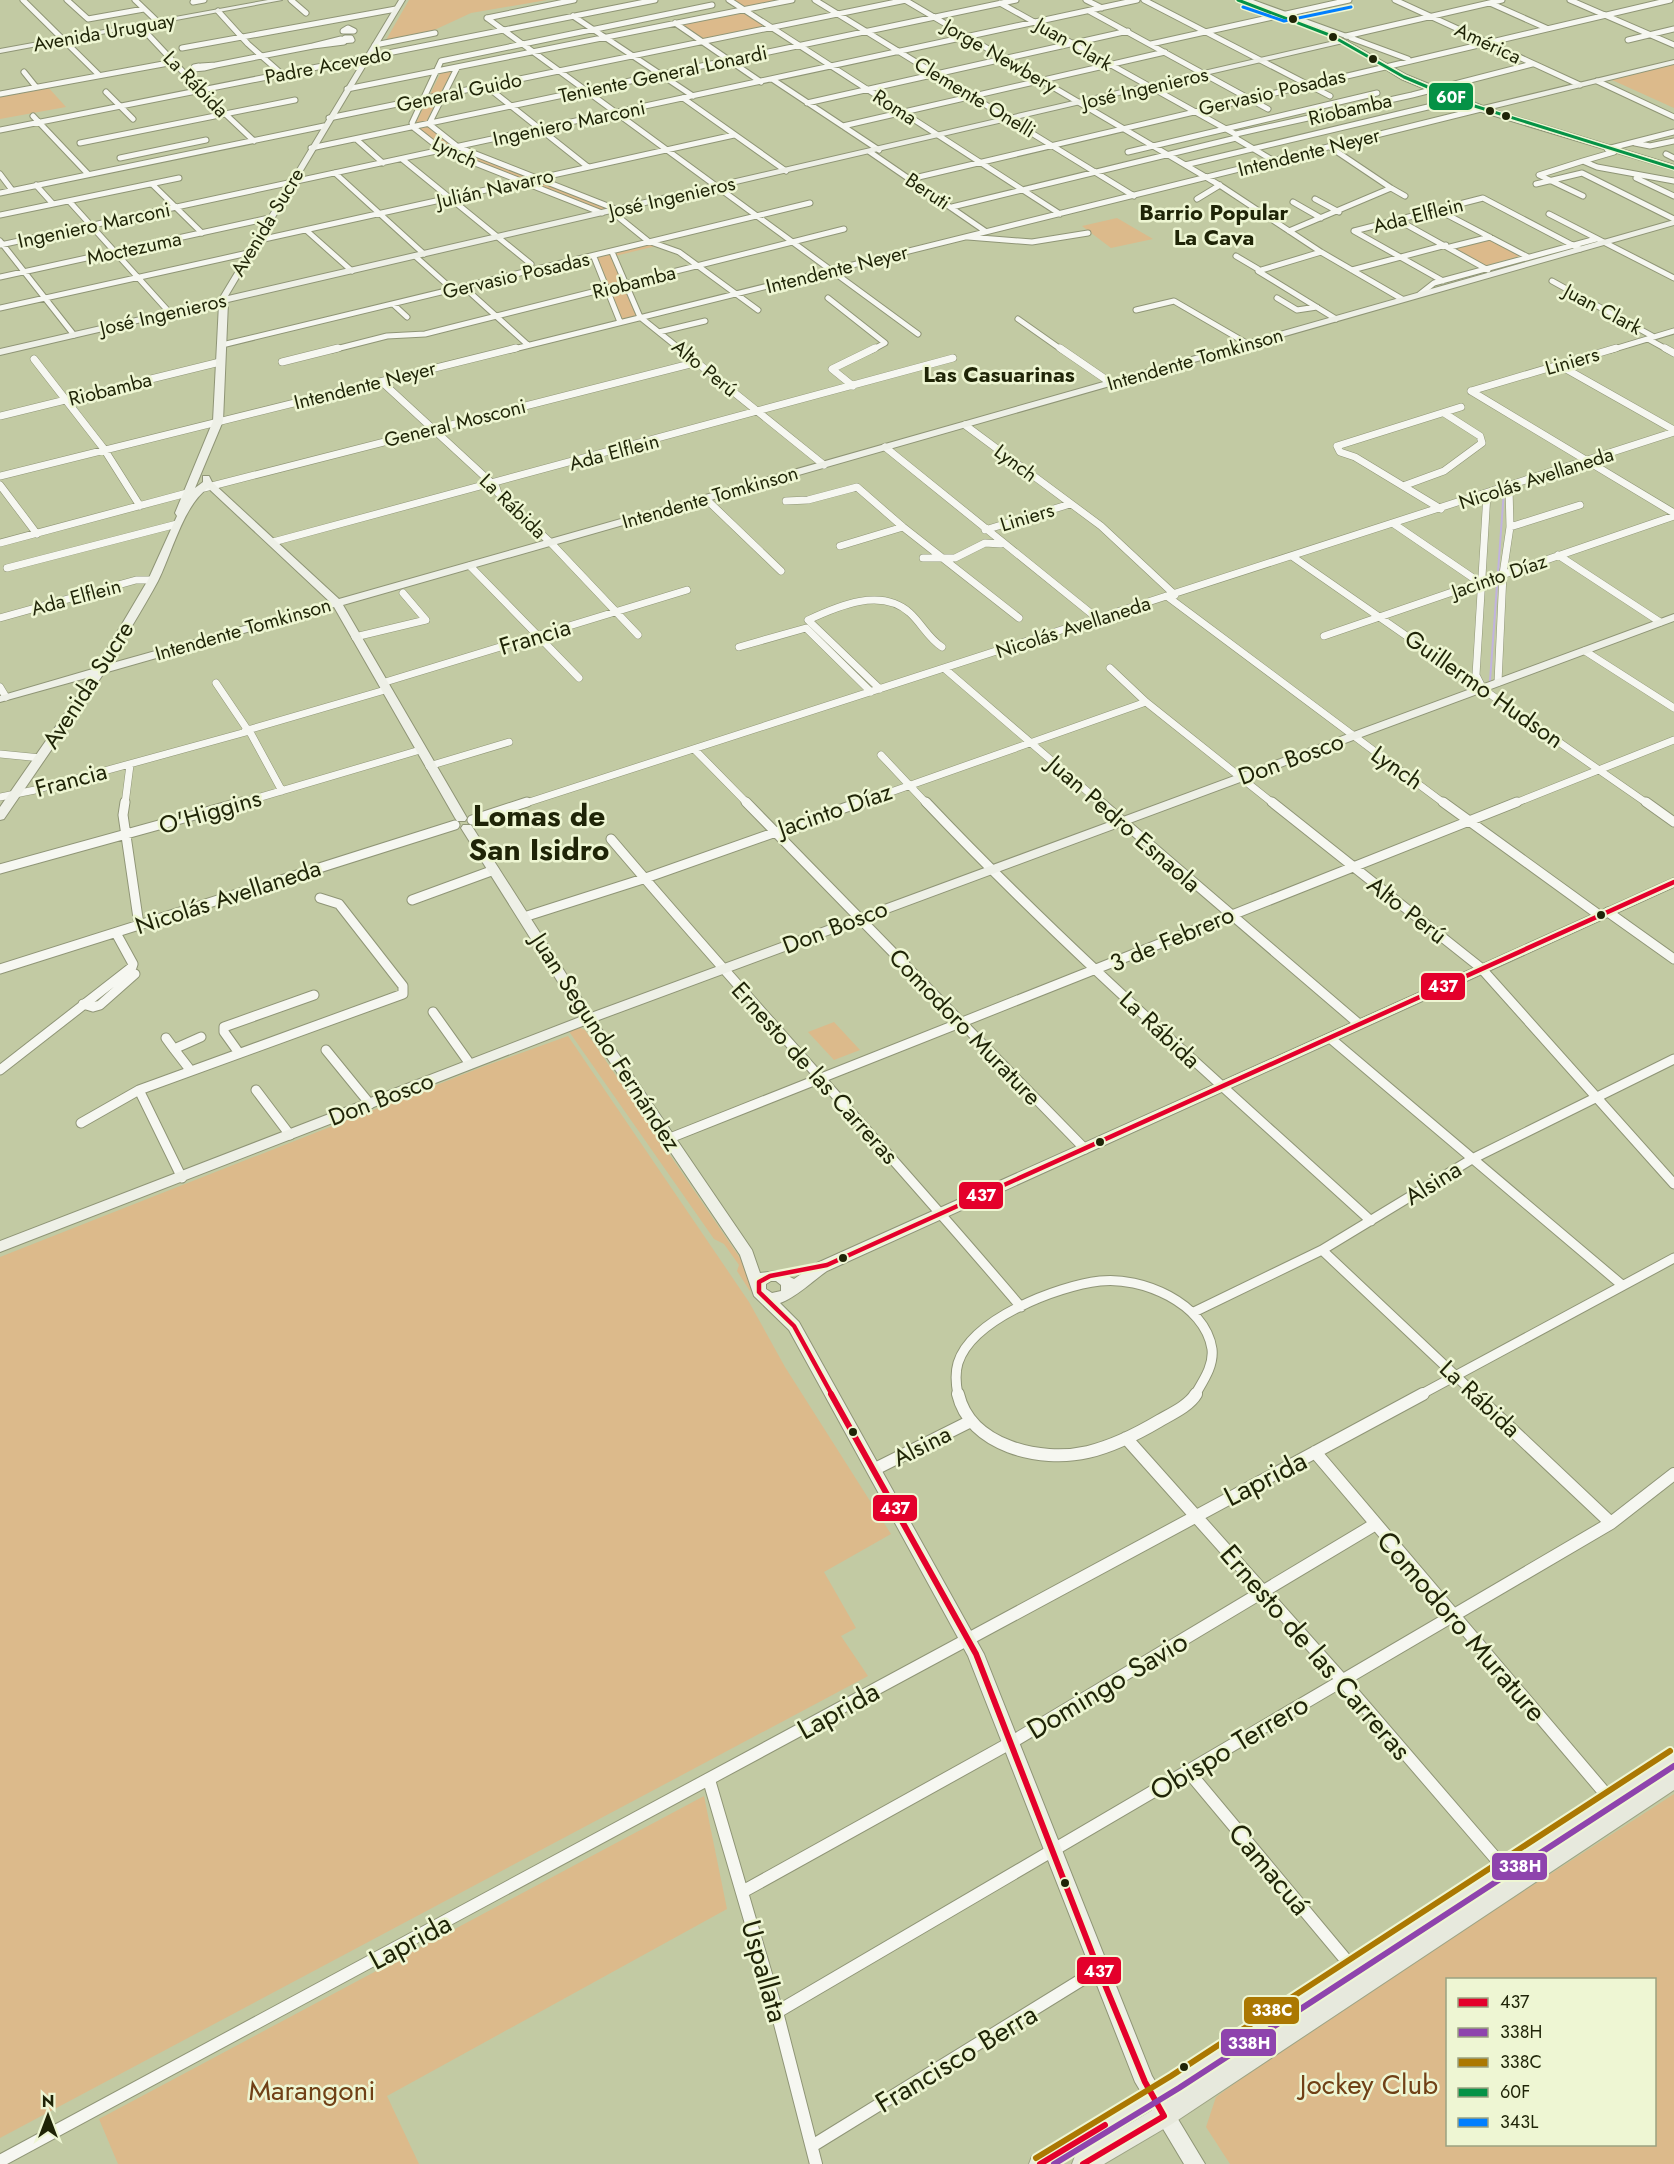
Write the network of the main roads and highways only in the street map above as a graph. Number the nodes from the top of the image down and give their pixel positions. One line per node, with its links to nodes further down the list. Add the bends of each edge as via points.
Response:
1 (279, 0): 7 (main road, Avenida Uruguay)
2 (402, 0): 12 (main road, Avenida Sucre)
3 (1238, 0): 5 (main road)
4 (1246, 0): 5 (main road)
5 (1282, 15): 6 (main road)
6 (1345, 39): 9 (main road, via 1382,66); 12 (main road, José Ingenieros)
7 (0, 51)
8 (1674, 62): 9 (main road, Intendente Neyer)
9 (1481, 109): 10 (main road)
10 (1674, 168)
11 (1674, 219): 17 (main road, Intendente Tomkinson)
12 (222, 301): 13 (main road, José Ingenieros); 14 (main road, Avenida Sucre, via 218,421)
13 (0, 352)
14 (200, 465): 15 (main road, Avenida Sucre); 15 (main road)
15 (200, 488): 16 (main road, Avenida Sucre); 16 (main road, Avenida Sucre); 17 (main road, Juan Segundo Fernández, via 273,542)
16 (179, 520): 19 (main road, Avenida Sucre, via 153,580)
17 (338, 603): 19 (main road, Intendente Tomkinson); 23 (main road, Juan Segundo Fernández, via 429,766)
18 (1674, 617): 23 (main road, Don Bosco)
19 (101, 669): 20 (main road, Intendente Tomkinson); 21 (main road, Avenida Sucre)
20 (3, 698)
21 (0, 816)
22 (1674, 882): 26 (main road)
23 (588, 1019): 24 (main road, Don Bosco); 25 (main road, Juan Segundo Fernández)
24 (0, 1247)
25 (747, 1254): 27 (main road, Juan Segundo Fernández); 28 (main road, Juan Segundo Fernández)
26 (822, 1267): 27 (main road); 29 (main road)
27 (777, 1276): 28 (main road, via 762,1280); 29 (main road, via 789,1283)
28 (760, 1292): 29 (main road, via 775,1299); 30 (main road, Juan Segundo Fernández)
29 (789, 1292): 30 (main road, Juan Segundo Fernández)
30 (794, 1326): 33 (main road, Juan Segundo Fernández, via 968,1640)
31 (1674, 1757): 33 (main road)
32 (1674, 1779): 34 (main road)
33 (1152, 2097): 34 (main road, Juan Segundo Fernández); 35 (main road)
34 (1164, 2116): 36 (main road); 37 (main road, Juan Segundo Fernández)
35 (1040, 2164)
36 (1083, 2164)
37 (1196, 2164)

